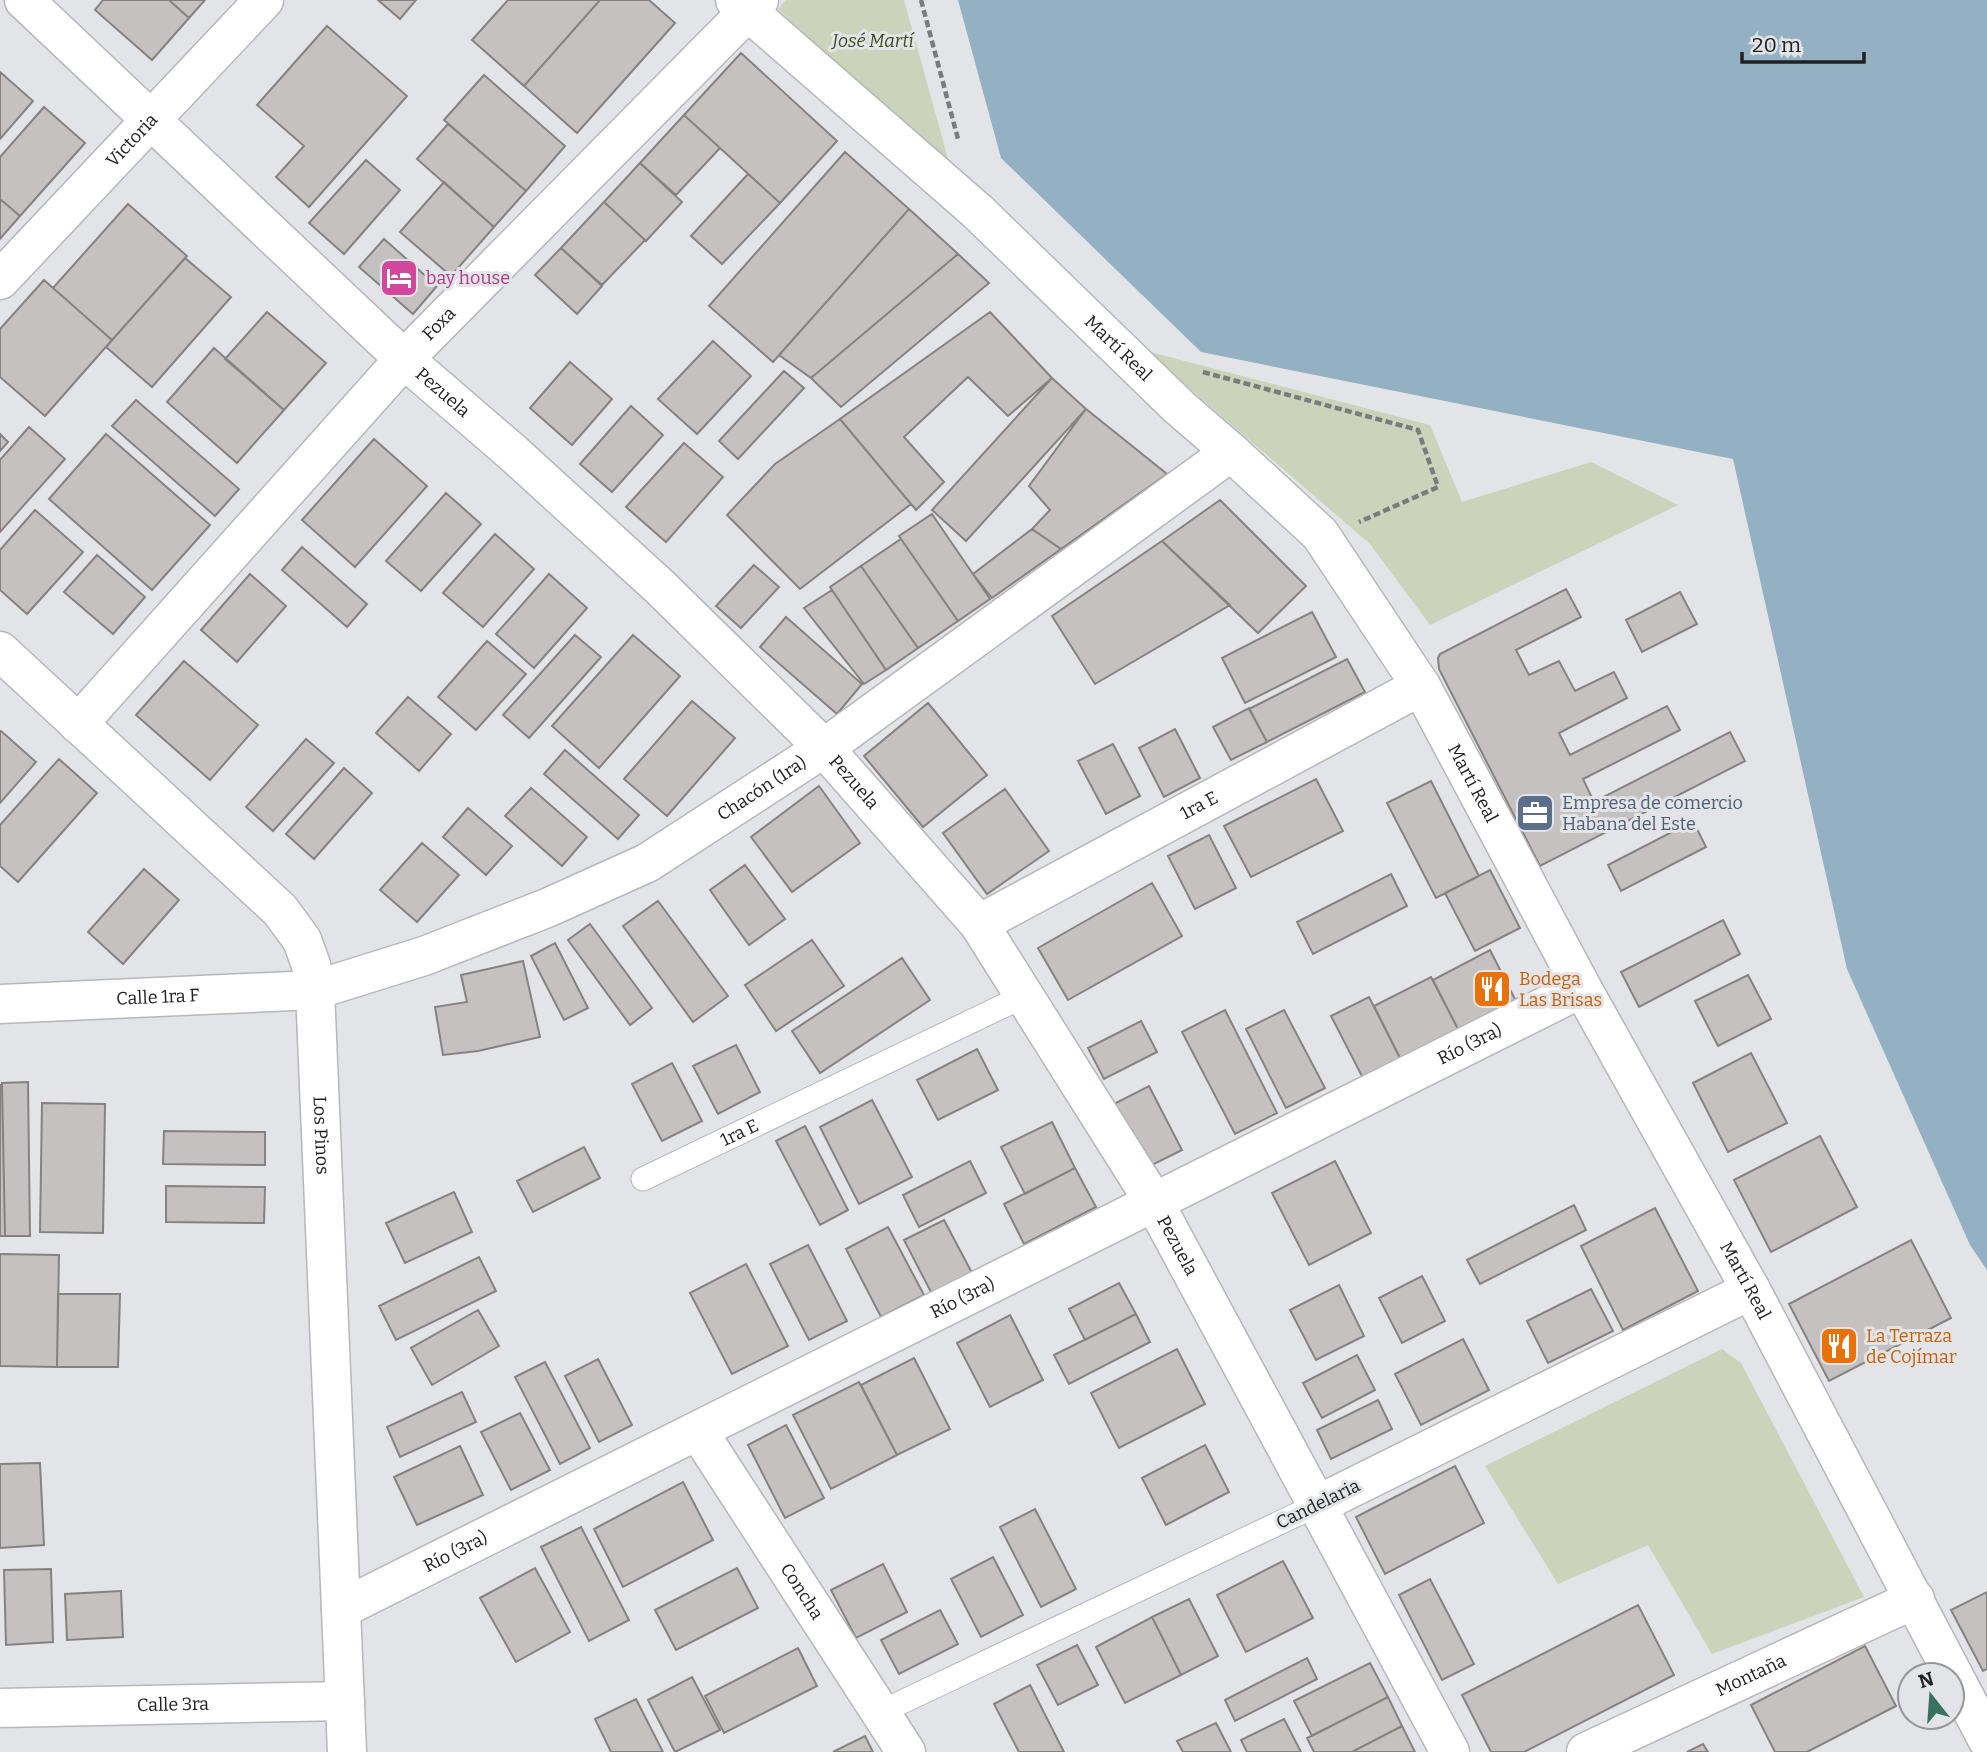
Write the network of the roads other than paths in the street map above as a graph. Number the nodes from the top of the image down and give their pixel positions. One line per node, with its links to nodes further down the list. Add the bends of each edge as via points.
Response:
1 (24, 0): 4 (street, Pezuela)
2 (264, 0): 4 (street, Victoria)
3 (748, 4): 6 (street, Foxa); 7 (street, Martí Real, via 977,211)
4 (150, 119): 5 (street, Victoria); 6 (street, Pezuela)
5 (0, 279)
6 (404, 359): 10 (street, Foxa); 11 (street, Pezuela, via 660,587)
7 (1231, 452): 9 (street, Martí Real, via 1320,534); 11 (street, Chacón (1ra))
8 (0, 651): 10 (street, Los Pinos)
9 (1421, 686): 12 (street, 1ra E); 13 (street, Martí Real)
10 (78, 724): 14 (street, Los Pinos, via 280,910 302,940)
11 (824, 748): 12 (street, Pezuela); 14 (street, Chacón (1ra), via 647,863 424,956)
12 (979, 924): 15 (street, Pezuela)
13 (1582, 988): 18 (street, Río (3ra)); 19 (street, Martí Real)
14 (315, 990): 16 (street, Calle 1ra F); 23 (street, Los Pinos)
15 (1024, 996): 17 (lane, 1ra E); 18 (street, Pezuela)
16 (0, 1004)
17 (643, 1179)
18 (1154, 1202): 20 (street, Río (3ra)); 21 (street, Pezuela)
19 (1751, 1290): 21 (street, Candelaria); 22 (street, Martí Real)
20 (698, 1431): 23 (street, Río (3ra)); 26 (street, Concha)
21 (1317, 1505): 26 (lane, Candelaria); 30 (street, Pezuela)
22 (1915, 1599): 27 (street, Martí Real); 31 (street, Montaña)
23 (341, 1609): 24 (street, Los Pinos)
24 (345, 1701): 25 (street, Calle 3ra); 28 (street, Los Pinos)
25 (0, 1708)
26 (881, 1712): 29 (street, Concha)
27 (1987, 1739)
28 (347, 1752)
29 (906, 1752)
30 (1450, 1752)
31 (1586, 1752)

